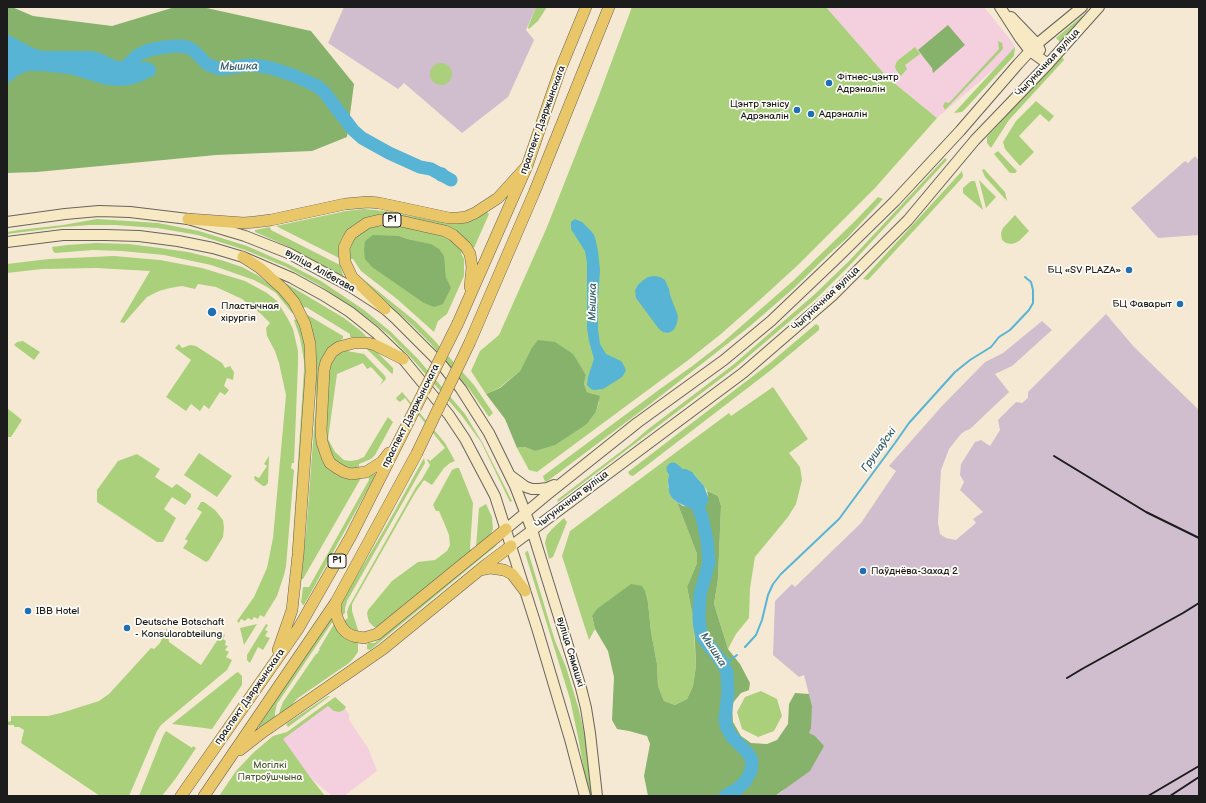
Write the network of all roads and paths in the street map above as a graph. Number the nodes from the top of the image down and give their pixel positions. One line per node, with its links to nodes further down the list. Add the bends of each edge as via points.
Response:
1 (586, 7): 8 (main road, праспект Дзяржынскага, via 560,70)
2 (609, 7): 25 (main road, праспект Дзяржынскага, bridge, via 534,193 470,342 417,453)
3 (1000, 7): 6 (main road, via 1020,38)
4 (1082, 7): 6 (main road, Чыгуначная вуліца / Р1)
5 (1099, 7): 7 (main road, Чыгуначная вуліца)
6 (1034, 48): 7 (main road); 18 (main road, Чыгуначная вуліца / Р1, via 895,201 771,321 724,360 637,423)
7 (1048, 64): 21 (main road, Чыгуначная вуліца, via 975,140 908,220 832,296 743,373)
8 (527, 166): 9 (main road, via 498,198 466,217 449,218 368,202 344,204 255,222); 13 (main road, праспект Дзяржынскага)
9 (188, 219): 10 (main road, вуліца Алібегава, via 99,211); 14 (main road, вуліца Алібегава, via 245,236 288,253 344,283)
10 (7, 222)
11 (7, 242): 12 (main road, вуліца Алібегава, via 63,235 139,236 213,248)
12 (243, 257): 15 (main road, вуліца Алібегава, via 292,278 350,312); 26 (main road, via 260,268 294,302 308,334 311,356 293,604 283,638)
13 (467, 302): 14 (main road, Р1, via 472,262 460,240 445,231 396,220 380,220 367,223 351,234 344,248 344,255 352,277); 16 (main road, праспект Дзяржынскага / Р1, bridge)
14 (385, 309): 17 (main road, вуліца Алібегава / Р1, via 442,365 482,421)
15 (404, 359): 16 (main road, via 368,343 354,343 332,352 324,370 321,430 326,457 330,463 351,474 366,472 382,462); 20 (main road, вуліца Алібегава, via 465,439 495,496)
16 (400, 441): 26 (main road, праспект Дзяржынскага / Р1, via 351,536 298,629)
17 (511, 476): 18 (main road, Р1, via 526,487 539,490); 19 (main road, вуліца Алібегава)
18 (563, 482): 19 (main road, Чыгуначная вуліца)
19 (525, 512): 20 (main road, Чыгуначная вуліца); 21 (main road, вуліца Сямашкі)
20 (506, 529): 22 (main road); 25 (main road, via 377,634 364,638 347,633 338,620)
21 (532, 530): 22 (main road, Чыгуначная вуліца); 31 (main road, вуліца Сямашкі, via 586,708)
22 (511, 546): 23 (main road); 24 (main road)
23 (480, 570): 24 (main road, via 504,570 512,574); 27 (main road, via 383,649)
24 (525, 590): 30 (main road)
25 (336, 602): 27 (main road, праспект Дзяржынскага)
26 (269, 671): 28 (main road, праспект Дзяржынскага / Р1)
27 (232, 756): 29 (main road, праспект Дзяржынскага)
28 (181, 796)
29 (204, 796)
30 (585, 796)
31 (597, 796)

